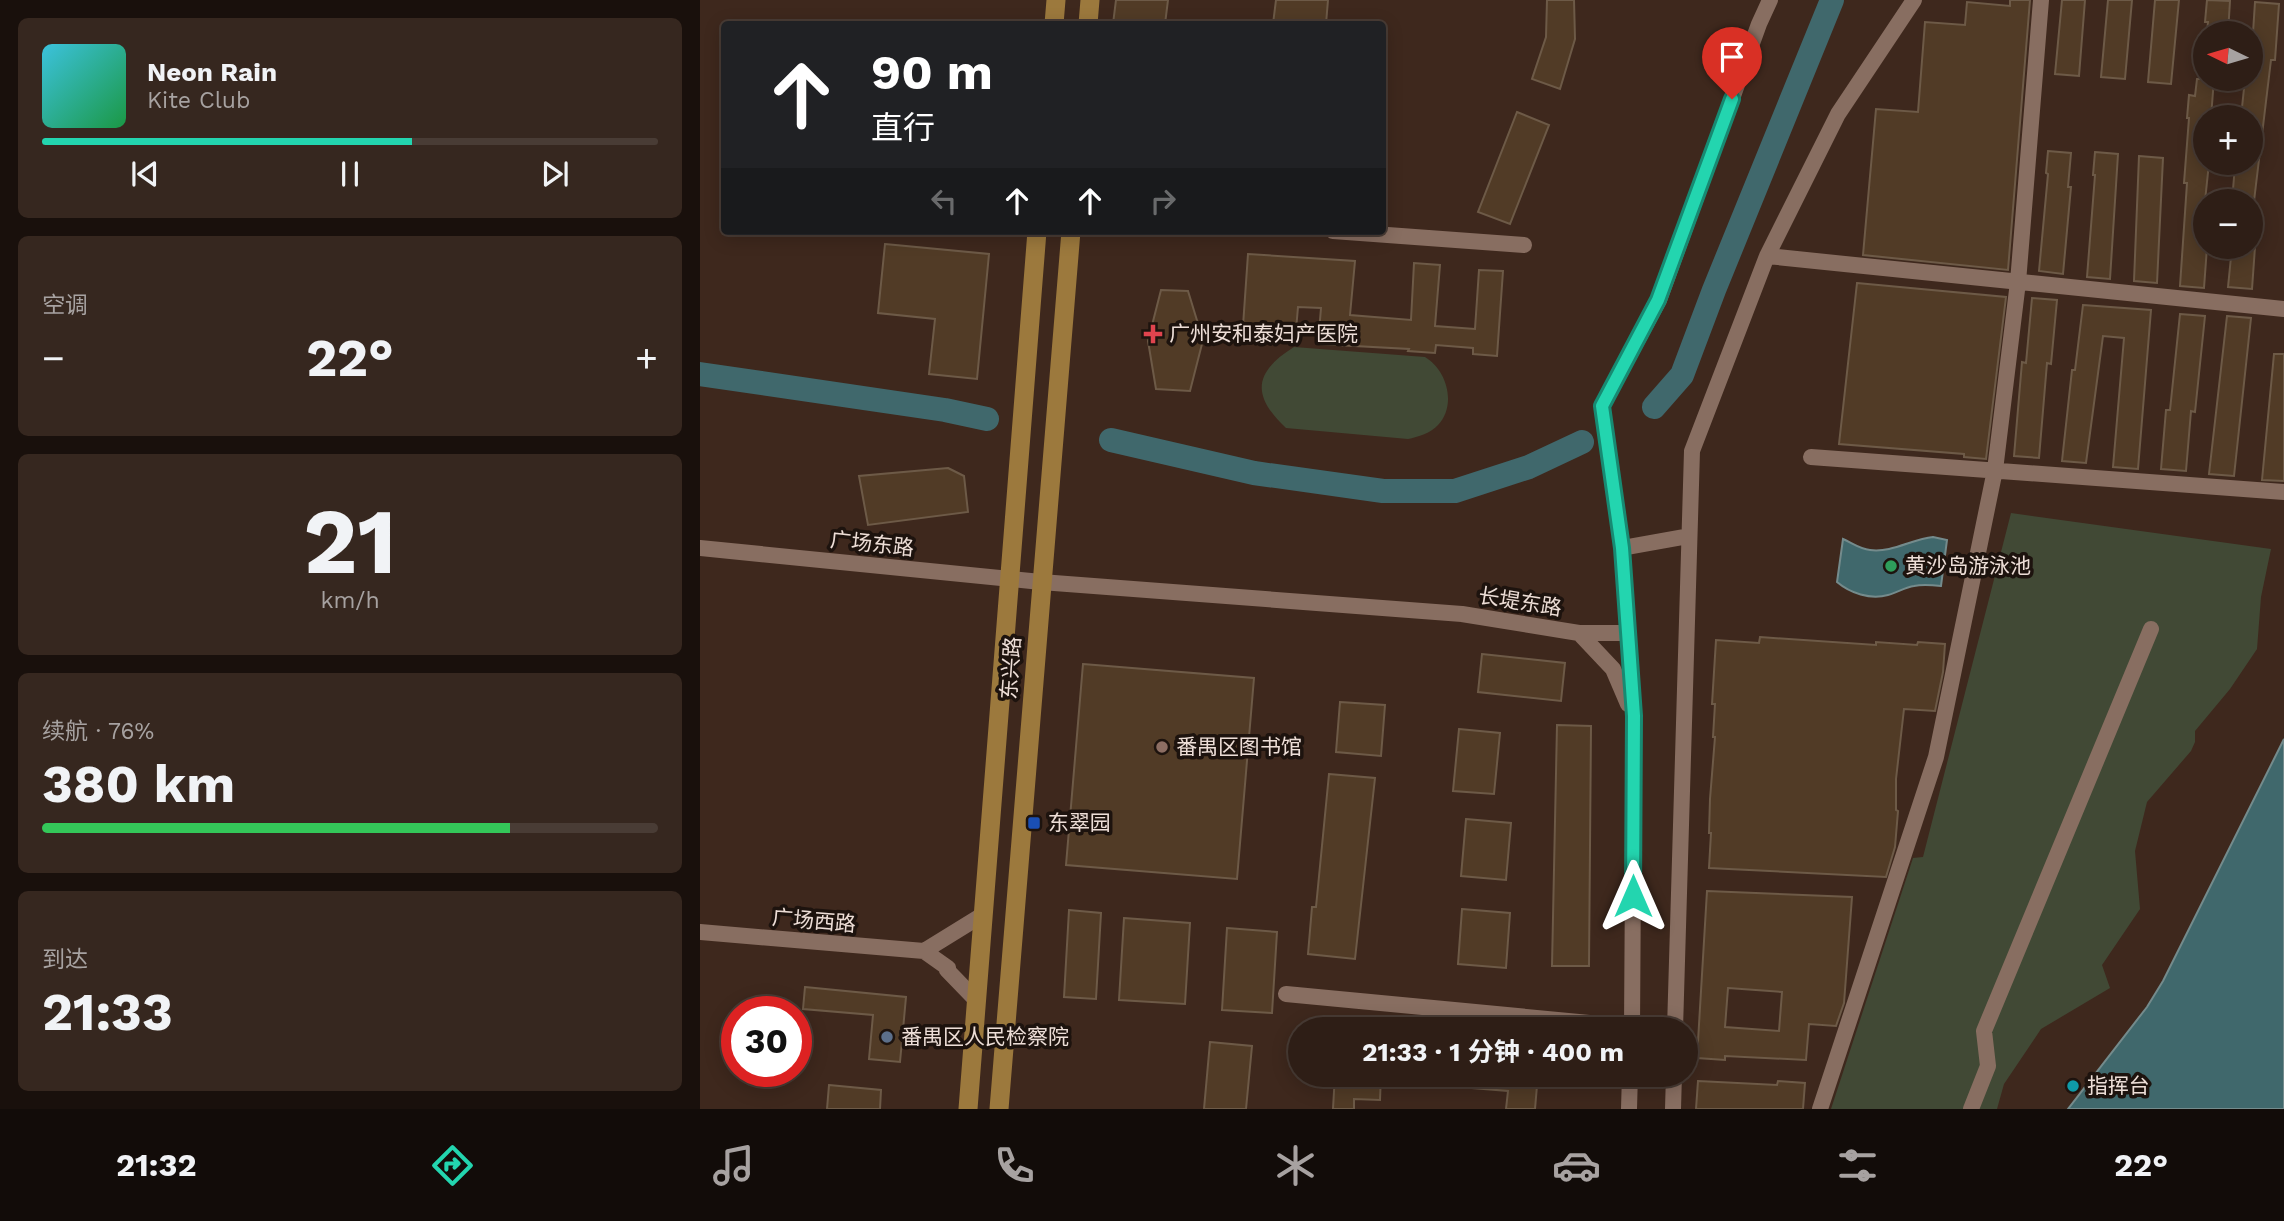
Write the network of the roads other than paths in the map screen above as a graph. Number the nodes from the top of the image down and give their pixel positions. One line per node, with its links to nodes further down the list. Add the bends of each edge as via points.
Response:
1 (1056, 0): 6 (main road)
2 (1090, 0): 7 (main road)
3 (1770, 0): 20 (street, via 1658,300 1602,406)
4 (1914, 0): 12 (street, via 1838,114)
5 (2041, 0): 13 (street)
6 (1054, 21)
7 (1088, 21)
8 (1037, 235): 21 (main road, 东兴路)
9 (1071, 235): 22 (main road, 东兴路)
10 (1386, 235): 11 (street)
11 (1524, 245)
12 (1767, 256): 13 (street); 18 (street, via 1692,451)
13 (2018, 282): 14 (street); 16 (street)
14 (2284, 309)
15 (1811, 457): 16 (street)
16 (1995, 470): 17 (street); 41 (street, via 1936,757)
17 (2284, 492)
18 (1689, 536): 20 (street); 34 (street)
19 (700, 548): 21 (street, 广场东路)
20 (1622, 548): 25 (street)
21 (1009, 579): 22 (street, 广场东路); 27 (main road, 东兴路)
22 (1041, 582): 24 (street, 长堤东路, via 1462,614); 38 (main road, 东兴路)
23 (2151, 629): 42 (street, via 1984,1031 1988,1066)
24 (1579, 633): 25 (street); 26 (street, 长堤东路, via 1613,669)
25 (1628, 633): 26 (street)
26 (1634, 716): 33 (street, 长堤东路)
27 (984, 914): 29 (street); 31 (main road, 东兴路)
28 (700, 932): 29 (street, 广场西路)
29 (924, 951): 31 (street, via 948,968)
30 (1286, 994): 32 (street)
31 (977, 1000): 37 (main road, 东兴路)
32 (1520, 1017)
33 (1632, 1017)
34 (1675, 1017)
35 (1630, 1087): 39 (street)
36 (1674, 1087): 40 (street)
37 (968, 1109)
38 (999, 1109)
39 (1629, 1109)
40 (1673, 1109)
41 (1820, 1109)
42 (1971, 1109)

